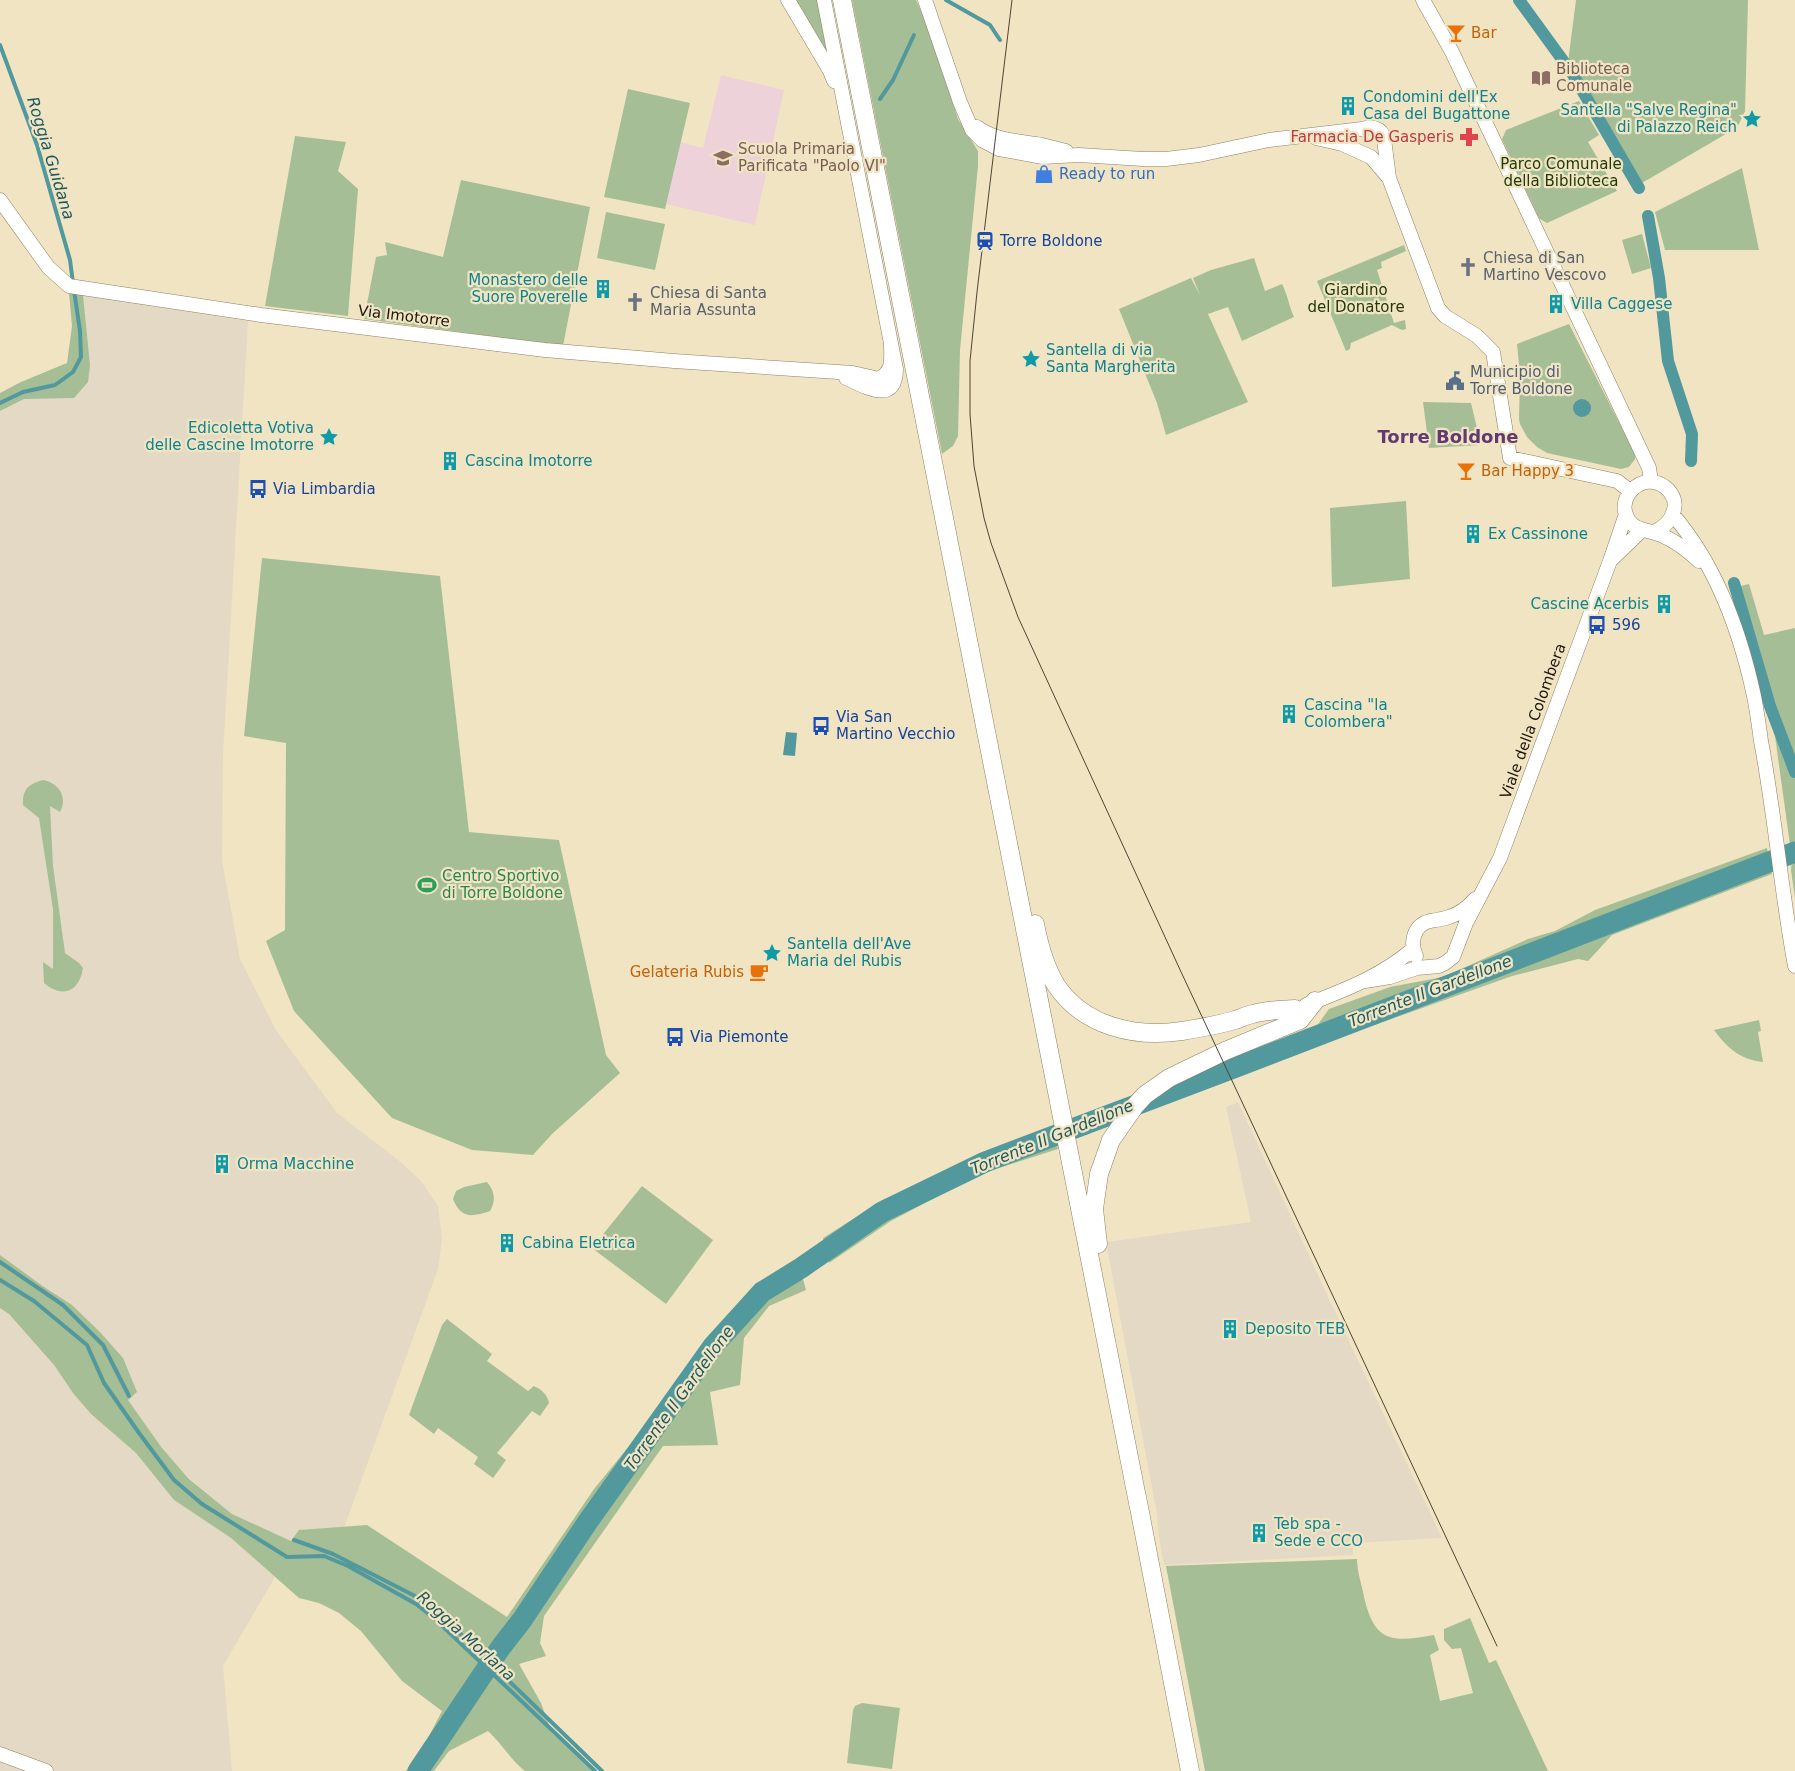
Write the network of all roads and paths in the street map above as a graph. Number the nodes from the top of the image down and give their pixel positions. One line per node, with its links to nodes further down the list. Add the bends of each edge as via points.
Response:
1 (788, 0): 6 (street, via 830,71)
2 (824, 0): 6 (street)
3 (842, 0): 17 (highway)
4 (925, 0): 7 (street, via 966,118 975,135 999,149 1043,157 1079,155 1166,159)
5 (1423, 0): 10 (street, via 1452,52 1649,468)
6 (847, 112): 9 (street, Via Imotorre, via 896,369 892,387 885,391 834,373 545,350 69,286 48,267)
7 (1306, 136): 8 (street, via 1342,144 1371,157); 8 (street, via 1368,127 1379,129 1384,138)
8 (1389, 178): 11 (street, via 1438,308 1493,352 1510,458 1617,481)
9 (4, 206)
10 (1651, 482): 11 (street); 13 (street, via 1669,491 1674,504)
11 (1630, 491): 12 (street, via 1626,498)
12 (1626, 514): 14 (street, via 1630,522); 15 (street, Viale della Colombera)
13 (1673, 515): 14 (street, via 1668,524); 16 (street, via 1686,529)
14 (1647, 532): 15 (street, Viale della Colombera); 16 (street, via 1684,546)
15 (1610, 561): 18 (street, Viale della Colombera, via 1500,858)
16 (1715, 577): 23 (street, via 1733,620 1754,696 1770,784)
17 (1006, 836): 26 (highway, via 1024,870 1046,964 1056,986 1084,1013 1105,1025 1150,1033 1180,1032 1254,1014); 27 (highway)
18 (1482, 891): 19 (street, Viale della Colombera, via 1469,906); 20 (street, Viale della Colombera)
19 (1437, 920): 20 (street, via 1453,929); 21 (street, Viale della Colombera, via 1423,923 1418,928 1413,936)
20 (1458, 946): 22 (street, Viale della Colombera, via 1453,957 1445,963)
21 (1413, 949): 22 (street, via 1419,959); 24 (street, Viale della Colombera)
22 (1431, 966): 24 (street, Viale della Colombera)
23 (1795, 966)
24 (1365, 981): 25 (street, Viale della Colombera)
25 (1315, 1001): 26 (street, Viale della Colombera); 27 (highway, via 1300,1020 1168,1078 1146,1095 1118,1128 1105,1156 1099,1174 1095,1225)
26 (1295, 1009)
27 (1139, 1508): 30 (highway)
28 (0, 1754): 29 (street)
29 (46, 1771)
30 (1190, 1771)

